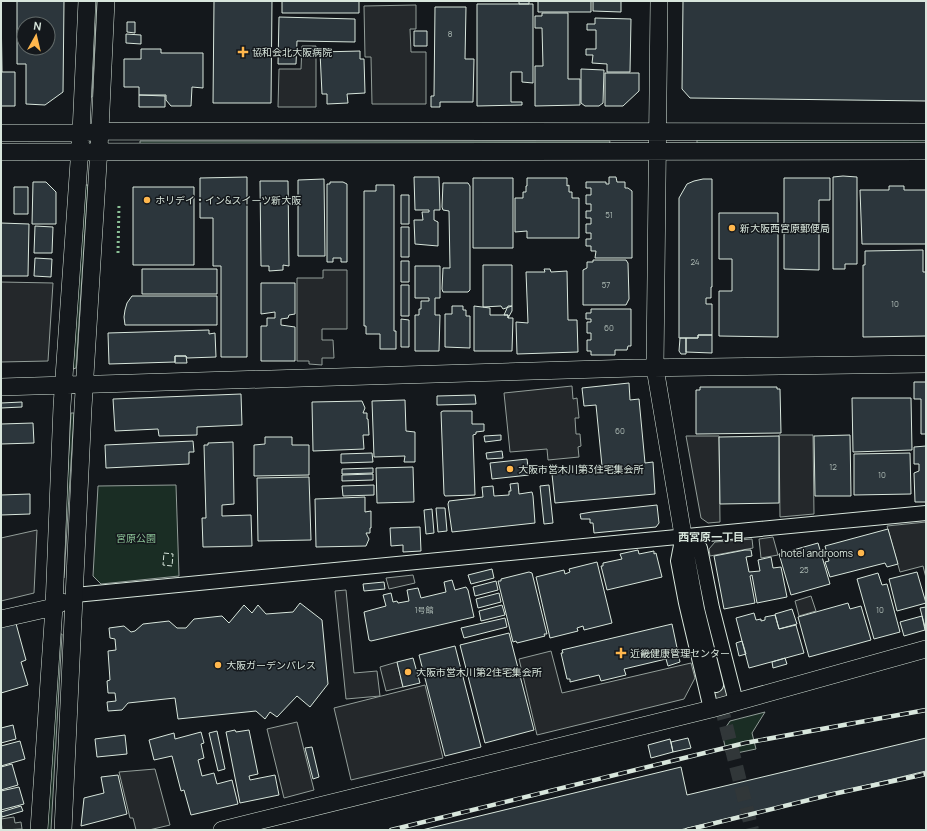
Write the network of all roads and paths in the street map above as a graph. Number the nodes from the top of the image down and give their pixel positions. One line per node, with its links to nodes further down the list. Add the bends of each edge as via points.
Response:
1 (87, 1): 8 (street)
2 (106, 1): 4 (street)
3 (659, 1): 5 (street)
4 (100, 131): 5 (street); 8 (street); 11 (street)
5 (657, 132): 6 (street); 12 (street)
6 (926, 132)
7 (1, 133): 8 (street)
8 (81, 133): 13 (street)
9 (926, 151): 12 (street)
10 (1, 152): 13 (street)
11 (99, 152): 12 (street); 13 (street); 16 (street)
12 (657, 152): 15 (street)
13 (80, 153): 17 (street)
14 (926, 364): 15 (street)
15 (655, 368): 16 (street); 20 (street)
16 (85, 384): 17 (street); 21 (street)
17 (64, 385): 18 (street); 22 (street)
18 (1, 387)
19 (926, 513): 20 (street)
20 (683, 535): 21 (street); 25 (street, via 697,609); 26 (street, via 700,548); 27 (street, via 678,561)
21 (75, 595): 22 (street); 29 (street)
22 (54, 607): 23 (street); 28 (street)
23 (1, 619)
24 (926, 649): 26 (street)
25 (716, 685)
26 (736, 702): 27 (street)
27 (711, 709): 30 (street)
28 (39, 830)
29 (63, 830)
30 (222, 830)

